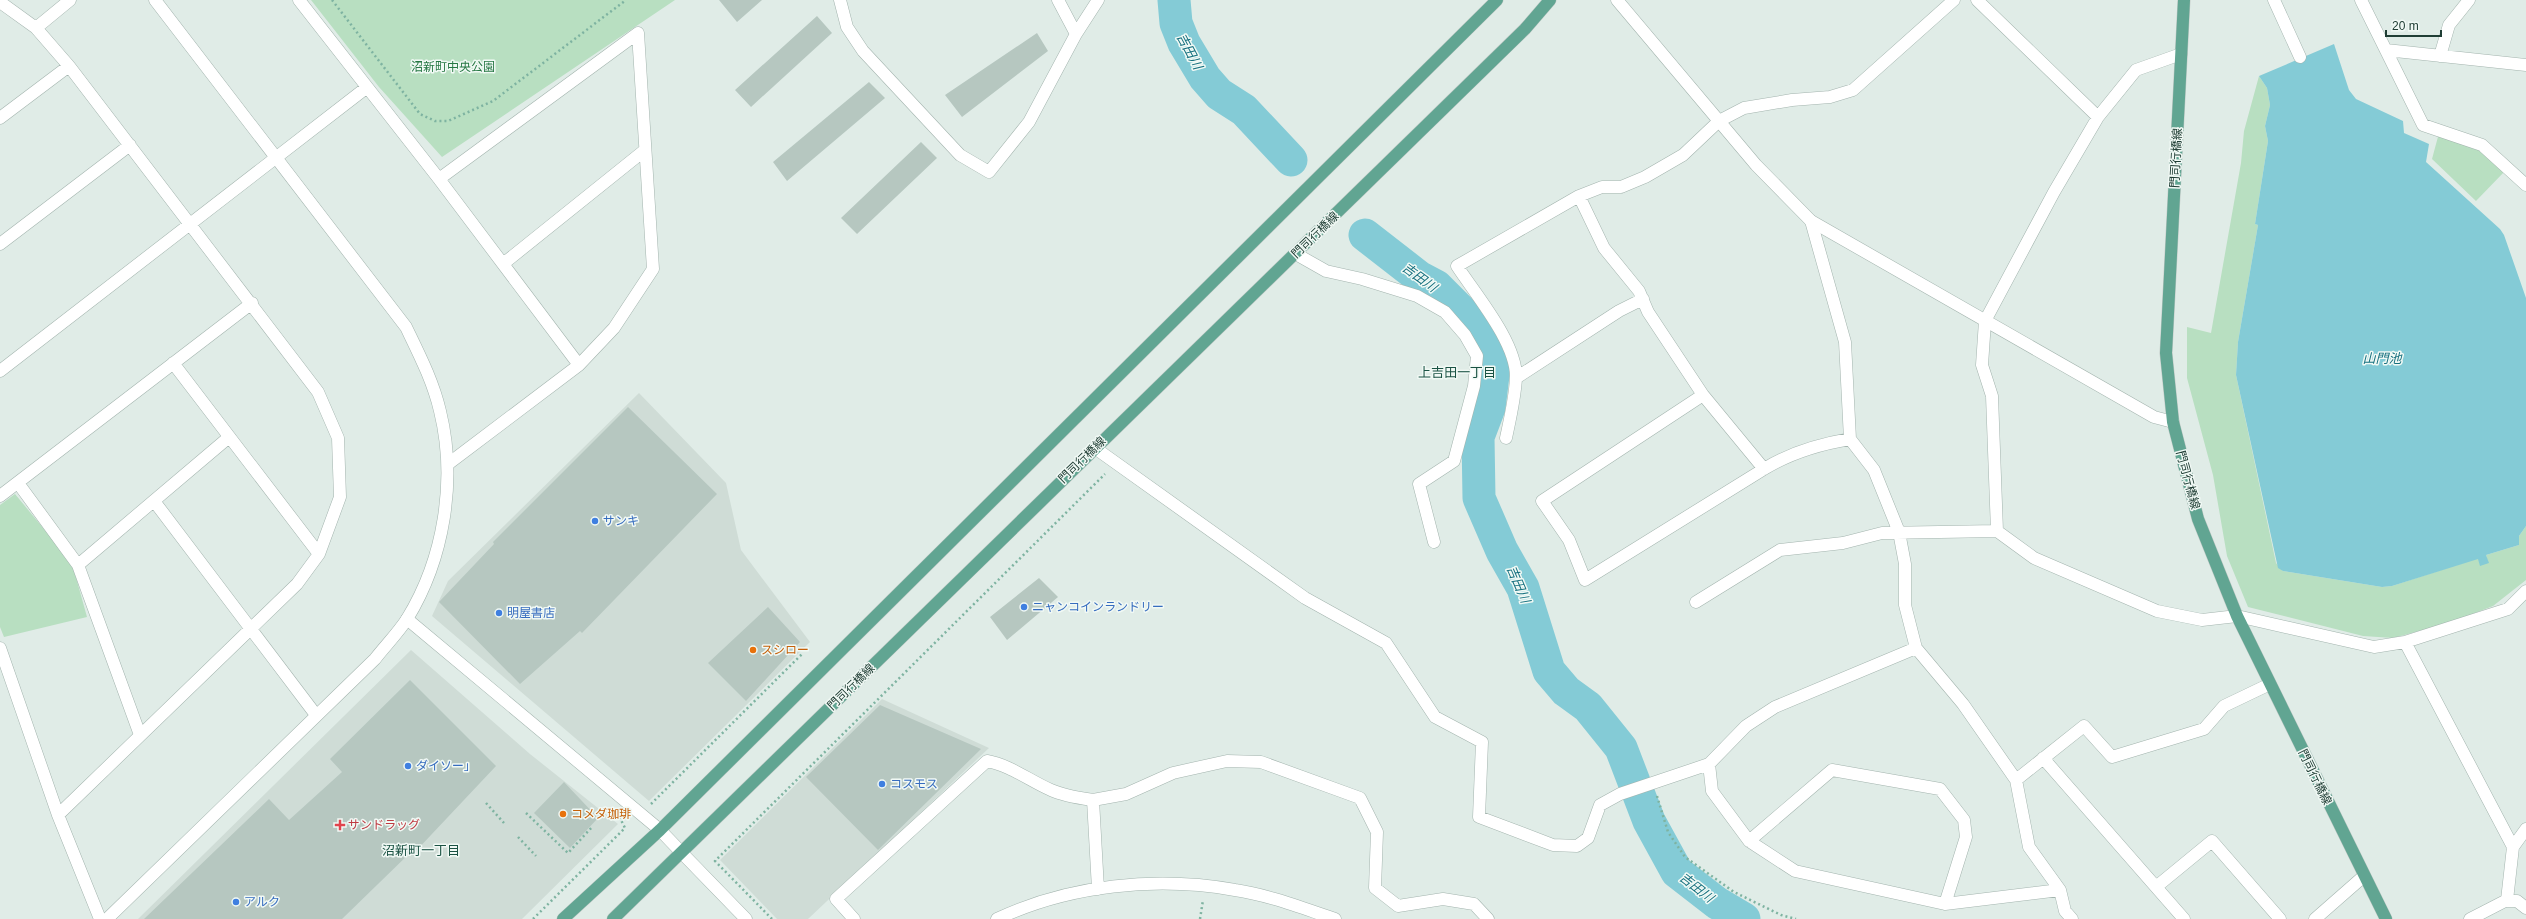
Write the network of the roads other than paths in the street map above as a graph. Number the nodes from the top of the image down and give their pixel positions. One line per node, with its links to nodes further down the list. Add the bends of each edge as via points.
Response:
1 (70, 0): 17 (street)
2 (155, 0): 31 (street)
3 (299, 0): 25 (street)
4 (840, 0): 18 (street, via 847,27 863,50 960,155 989,172 1029,122)
5 (1058, 0): 18 (street)
6 (1098, 0): 18 (street)
7 (1496, 0): 80 (main road)
8 (1550, 0): 38 (main road, 門司行橋線, via 1525,29)
9 (1617, 0): 28 (street)
10 (1954, 0): 28 (street, via 1853,90 1830,98 1792,100 1744,108)
11 (1977, 0): 26 (street)
12 (2184, 0): 20 (main road, 門司行橋線)
13 (2274, 0): 22 (street)
14 (2361, 0): 19 (street)
15 (2469, 0): 21 (street, via 2449,25)
16 (0, 2): 17 (street)
17 (36, 28): 24 (street)
18 (1076, 34)
19 (2386, 50): 21 (street); 33 (street, via 2423,125 2482,145)
20 (2181, 54): 26 (street, via 2136,70); 48 (main road, 門司行橋線, via 2166,353)
21 (2440, 56): 23 (street)
22 (2300, 57)
23 (2526, 65)
24 (69, 66): 27 (street); 29 (street)
25 (366, 88): 31 (street); 32 (street)
26 (2098, 117): 42 (street, via 2054,192)
27 (0, 118)
28 (1719, 121): 34 (street, via 1682,155 1645,177 1620,188 1602,187); 35 (street, via 1756,165)
29 (130, 145): 36 (street); 37 (street)
30 (645, 150): 32 (street, via 638,33); 39 (street); 44 (street, via 652,269 614,328)
31 (276, 157): 36 (street); 53 (street, via 406,327 426,367 440,412)
32 (439, 179): 39 (street)
33 (2526, 185)
34 (1579, 196): 40 (street, via 1604,248 1640,291); 46 (street, via 1457,266 1500,331 1514,360)
35 (1811, 221): 42 (street); 51 (street, via 1846,342)
36 (191, 223): 41 (street); 45 (street)
37 (0, 244)
38 (1296, 254): 52 (main road, 門司行橋線); 60 (street, via 1326,271 1417,296 1445,312 1465,335 1476,356 1474,386 1454,461 1419,484)
39 (503, 264): 44 (street)
40 (1643, 299): 46 (street); 47 (street, via 1648,312)
41 (252, 303): 43 (street); 61 (street, via 318,392 338,438 340,497)
42 (1985, 321): 48 (street, via 2154,417); 58 (street, via 1982,365 1992,396)
43 (173, 363): 49 (street); 55 (street)
44 (579, 365): 53 (street)
45 (0, 371)
46 (1516, 378): 50 (street)
47 (1702, 395): 54 (street); 54 (street, via 1542,501 1569,540 1585,580)
48 (2173, 422): 65 (main road, 門司行橋線, via 2198,518)
49 (228, 438): 57 (street); 61 (street)
50 (1506, 438)
51 (1850, 439): 54 (street, via 1822,444 1775,462); 59 (street, via 1874,470)
52 (1095, 448): 75 (street, via 1305,598 1386,643 1434,717 1482,742 1479,817 1553,845 1578,846 1588,838 1600,805 1620,794); 83 (main road, 門司行橋線)
53 (448, 464): 66 (street, via 443,533 428,576)
54 (1764, 469)
55 (18, 483): 56 (street); 62 (street)
56 (0, 496)
57 (154, 501): 62 (street); 67 (street)
58 (1997, 530): 59 (street); 65 (street, via 2034,558 2157,611 2202,620)
59 (1899, 532): 64 (street, via 1882,533 1843,543 1780,550); 70 (street, via 1905,564 1905,604)
60 (1434, 542)
61 (319, 554): 67 (street, via 297,584)
62 (78, 565): 73 (street)
63 (2526, 591): 68 (street, via 2508,609)
64 (1696, 602)
65 (2237, 616): 68 (street, via 2374,647); 71 (main road, 門司行橋線)
66 (407, 619): 72 (street, via 374,659); 80 (street)
67 (251, 628): 72 (street); 73 (street)
68 (2405, 642): 82 (street)
69 (0, 648): 78 (street)
70 (1916, 648): 75 (street, via 1774,707 1746,726); 76 (street, via 1963,704)
71 (2270, 684): 74 (street, via 2224,706 2204,729 2112,757 2084,726); 84 (main road, 門司行橋線)
72 (316, 715): 92 (street)
73 (140, 735): 78 (street)
74 (2043, 758): 76 (street); 85 (street)
75 (1709, 764): 81 (street, via 1712,791)
76 (2016, 780): 87 (street, via 2029,847)
77 (1093, 800): 86 (street); 96 (street, via 1052,791 997,763 987,761 836,899); 99 (street, via 1126,794 1173,773 1201,765 1228,761 1261,762 1360,798 1377,832 1375,888 1398,906 1443,899 1474,904)
78 (58, 815): 91 (street)
79 (2526, 829): 82 (street)
80 (660, 830): 83 (street); 93 (main road)
81 (1749, 841): 89 (street, via 1795,871); 89 (street, via 1832,770 1940,789 1964,820 1966,837)
82 (2513, 847): 88 (street)
83 (681, 852): 94 (main road, 門司行橋線); 95 (street)
84 (2364, 876): 103 (street); 104 (main road, 門司行橋線)
85 (2156, 887): 101 (street); 102 (street, via 2212,841)
86 (1098, 889): 97 (street, via 1052,898); 98 (street, via 1142,884 1243,891 1287,902)
87 (2060, 890): 89 (street); 100 (street, via 2065,911)
88 (2506, 901): 90 (street, via 2516,901); 105 (street)
89 (1945, 904)
90 (2526, 908)
91 (100, 919)
92 (107, 919)
93 (563, 919)
94 (613, 919)
95 (746, 919)
96 (854, 919)
97 (997, 919)
98 (1334, 919)
99 (1488, 919)
100 (2072, 919)
101 (2184, 919)
102 (2280, 919)
103 (2315, 919)
104 (2386, 919)
105 (2470, 919)

